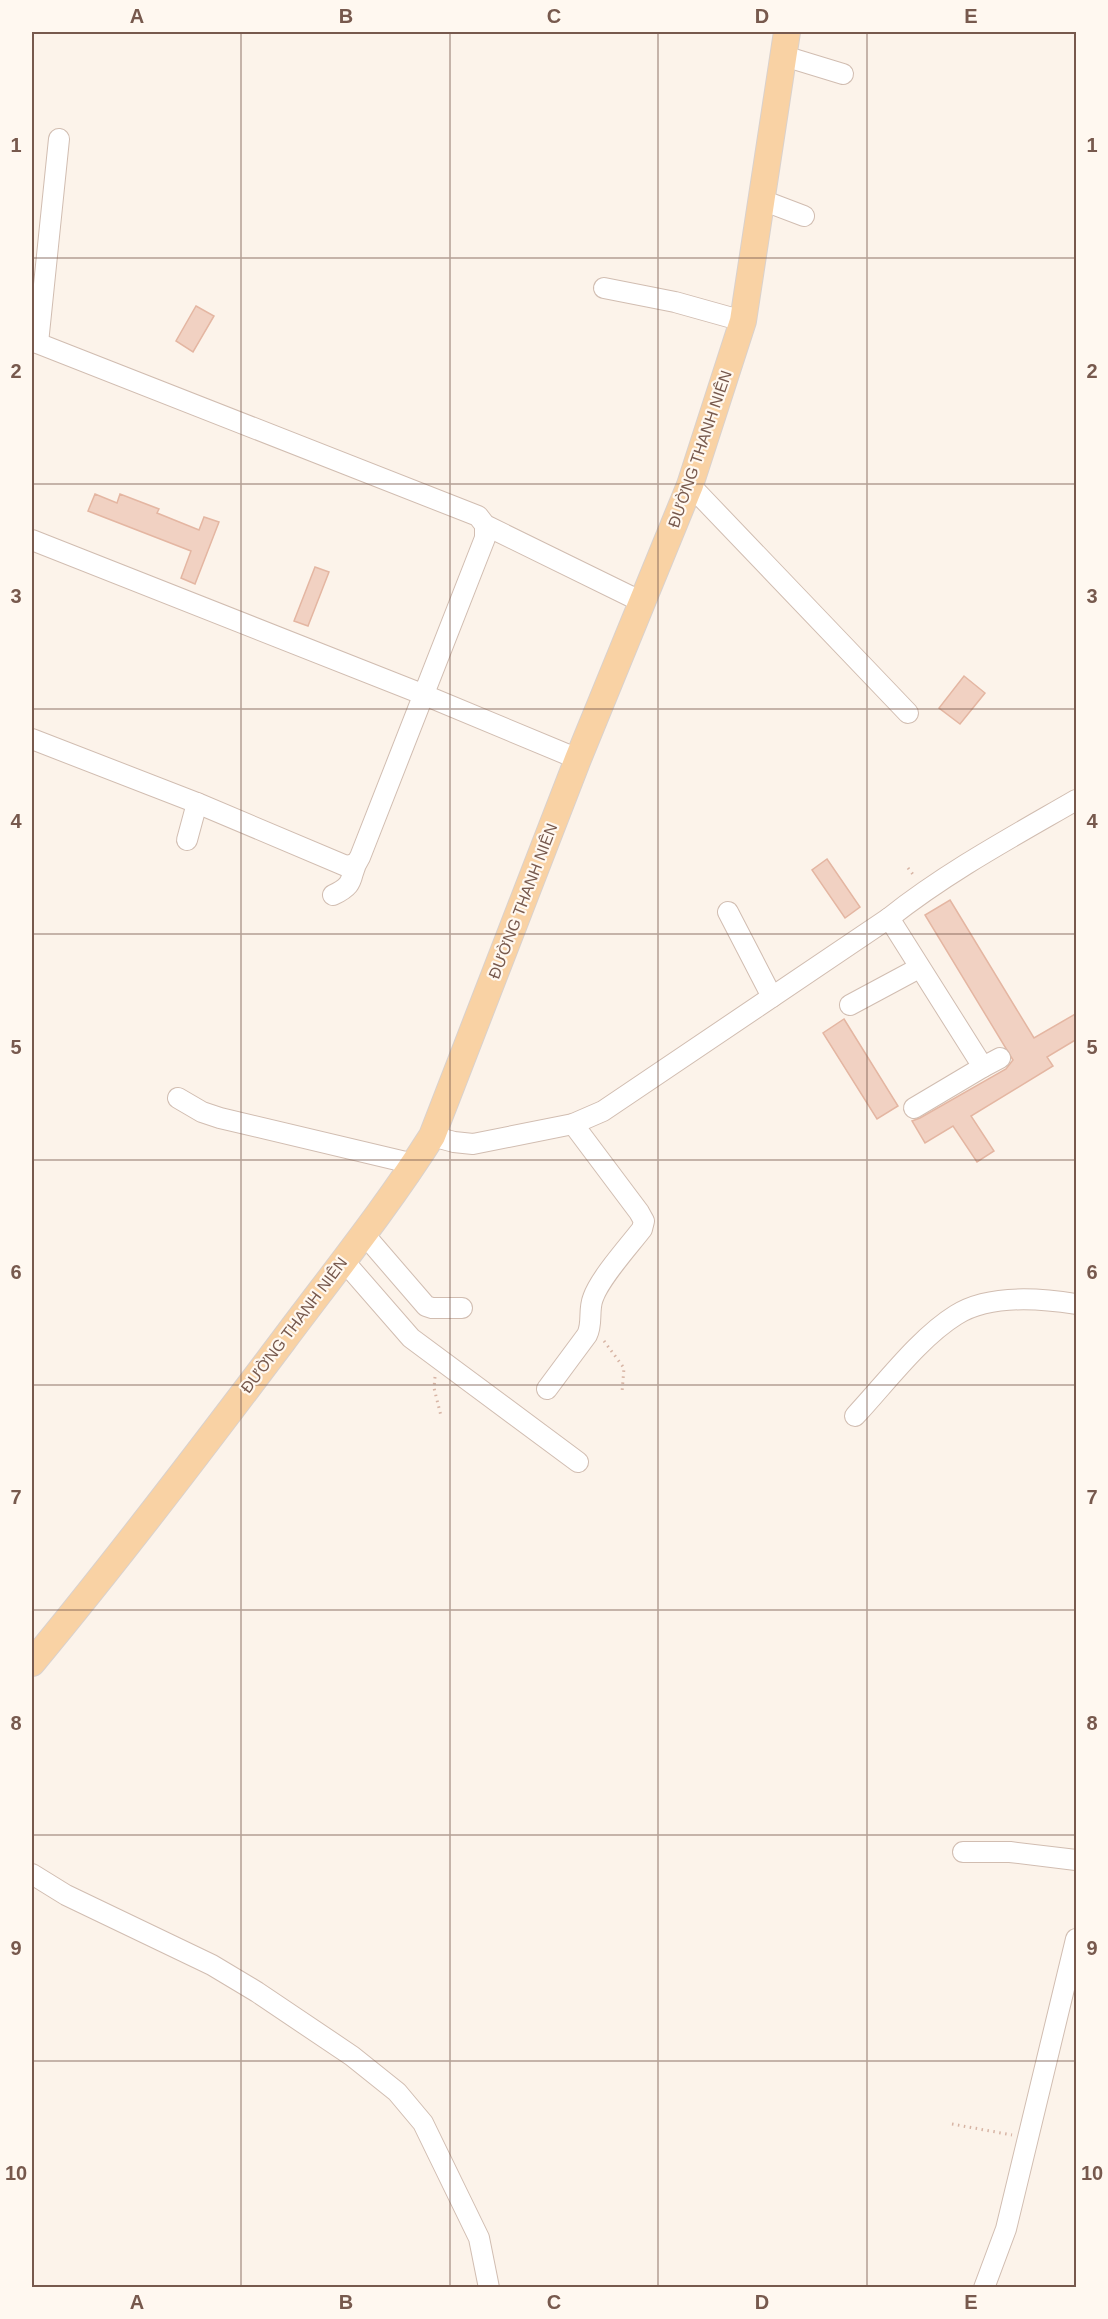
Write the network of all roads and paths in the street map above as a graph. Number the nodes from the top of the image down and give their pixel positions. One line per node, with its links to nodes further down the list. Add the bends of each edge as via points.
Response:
1 (785, 44): 2 (street); 4 (main road, ĐƯỜNG THANH NIÊN)
2 (843, 74)
3 (59, 139): 8 (street)
4 (762, 200): 5 (street); 7 (main road, ĐƯỜNG THANH NIÊN)
5 (804, 216)
6 (604, 288): 7 (street)
7 (743, 321): 9 (main road, ĐƯỜNG THANH NIÊN)
8 (35, 342): 10 (street, via 478,516)
9 (690, 485): 12 (main road, ĐƯỜNG THANH NIÊN); 14 (street)
10 (485, 525): 12 (street); 13 (street, via 484,538)
11 (32, 540): 13 (street)
12 (642, 602): 16 (main road, ĐƯỜNG THANH NIÊN)
13 (423, 694): 16 (street); 20 (street)
14 (908, 713)
15 (32, 739): 18 (street)
16 (578, 759): 30 (main road, ĐƯỜNG THANH NIÊN)
17 (1077, 800): 23 (street, via 974,858)
18 (197, 803): 19 (street); 20 (street, via 346,866)
19 (187, 840)
20 (355, 864): 21 (street, via 346,889)
21 (333, 895)
22 (728, 912): 25 (street)
23 (889, 918): 24 (street); 25 (street)
24 (919, 968): 26 (street); 28 (street, via 992,1062)
25 (772, 997): 29 (street, via 603,1111)
26 (850, 1005)
27 (178, 1098): 31 (street, via 220,1118)
28 (914, 1108)
29 (573, 1124): 30 (street, via 473,1144); 36 (street, via 644,1221 592,1299)
30 (432, 1136): 31 (main road, ĐƯỜNG THANH NIÊN)
31 (414, 1164): 32 (main road, ĐƯỜNG THANH NIÊN)
32 (363, 1233): 33 (main road, ĐƯỜNG THANH NIÊN); 35 (street, via 426,1306)
33 (343, 1260): 37 (street, via 411,1338); 43 (main road, ĐƯỜNG THANH NIÊN, via 152,1514)
34 (1077, 1304): 41 (street, via 1055,1300 989,1302 957,1314 934,1331)
35 (462, 1308)
36 (592, 1326): 38 (street); 39 (path, via 624,1368)
37 (437, 1359): 40 (path, via 434,1388); 42 (street)
38 (547, 1389)
39 (622, 1392)
40 (441, 1416)
41 (855, 1416)
42 (578, 1462)
43 (36, 1650)
44 (963, 1852): 45 (street, via 1010,1852)
45 (1077, 1860)
46 (32, 1874): 50 (street, via 66,1895 212,1965 352,2056 397,2092 423,2123 479,2238)
47 (1077, 1939): 49 (street)
48 (952, 2124): 49 (path)
49 (1028, 2139): 51 (street, via 1006,2229)
50 (489, 2288)
51 (984, 2288)

